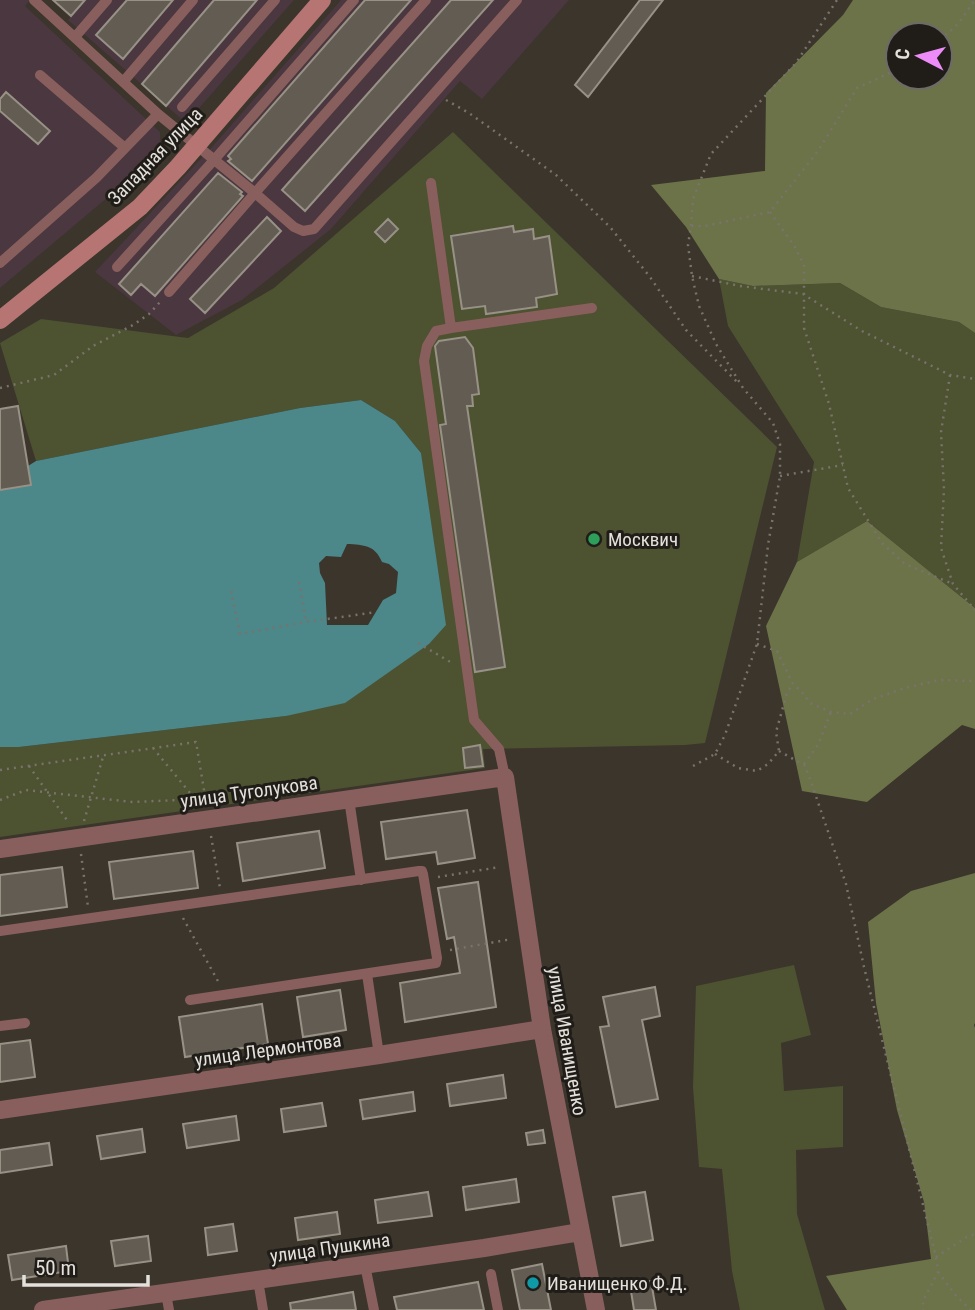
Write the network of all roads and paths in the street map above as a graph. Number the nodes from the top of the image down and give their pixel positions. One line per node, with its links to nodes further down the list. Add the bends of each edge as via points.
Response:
1 (34, 0): 12 (lane)
2 (107, 0): 12 (lane)
3 (193, 0): 15 (lane)
4 (275, 0): 17 (lane)
5 (322, 0): 19 (street, Западная улица)
6 (354, 0): 21 (lane)
7 (426, 0): 23 (lane)
8 (517, 0): 16 (lane)
9 (837, 0): 25 (path, via 796,63 711,154 693,199)
10 (975, 0): 11 (path)
11 (954, 28)
12 (75, 37): 15 (lane)
13 (40, 75): 20 (lane)
14 (884, 76): 24 (path, via 858,88 818,151)
15 (123, 82): 18 (lane)
16 (434, 94): 23 (lane, via 314,229 294,227); 37 (path, via 469,113 556,175 610,227 686,330)
17 (182, 107)
18 (158, 114): 19 (lane); 20 (lane)
19 (197, 146): 21 (lane); 32 (street, Западная улица, via 139,207)
20 (125, 148): 26 (lane)
21 (214, 160): 23 (lane); 27 (lane)
22 (431, 183): 33 (lane)
23 (255, 193): 29 (lane)
24 (770, 212): 25 (path); 30 (path, via 804,265)
25 (691, 226): 28 (path)
26 (0, 263)
27 (117, 267)
28 (692, 276): 30 (path); 37 (path, via 716,344)
29 (169, 292): 36 (path, via 149,314 93,345 54,375)
30 (803, 294): 34 (path, via 862,331); 38 (path, via 804,328)
31 (592, 308): 33 (lane)
32 (0, 320)
33 (451, 328): 59 (lane, via 436,331 426,346 424,361 474,720 499,749)
34 (950, 375): 35 (path); 41 (path, via 941,432 941,548)
35 (975, 379)
36 (0, 388)
37 (743, 388): 39 (path, via 773,423 780,444)
38 (843, 465): 39 (path); 41 (path, via 848,488 882,543 905,564)
39 (780, 476): 47 (path)
40 (299, 582): 45 (path)
41 (953, 584): 43 (path)
42 (231, 591): 45 (path, via 240,634)
43 (975, 610)
44 (376, 611): 45 (path)
45 (306, 622)
46 (418, 643): 48 (path)
47 (757, 643): 50 (path, via 777,651); 54 (path)
48 (452, 663)
49 (975, 681): 51 (path, via 939,680 873,699 850,714)
50 (793, 684): 51 (path, via 810,703); 53 (path, via 776,732)
51 (831, 712): 56 (path)
52 (153, 748): 55 (path); 61 (path); 62 (path, via 196,742)
53 (779, 751): 54 (path, via 757,771 738,768); 56 (path)
54 (715, 754): 57 (path)
55 (104, 755): 58 (path); 60 (path)
56 (804, 765): 86 (path, via 846,884)
57 (693, 766)
58 (0, 770)
59 (505, 777): 63 (street, улица Туголукова); 81 (street, улица Иванищенко)
60 (91, 797): 61 (path, via 132,802); 64 (path, via 26,790); 66 (path)
61 (195, 799): 62 (path)
62 (205, 799): 65 (path)
63 (349, 799): 65 (street, улица Туголукова); 70 (lane)
64 (0, 800)
65 (209, 819): 66 (street, улица Туголукова); 71 (path)
66 (79, 838): 67 (street, улица Туголукова)
67 (0, 849)
68 (508, 865): 69 (path)
69 (424, 879): 70 (lane, via 419,871); 75 (lane)
70 (361, 880): 71 (lane)
71 (221, 900): 72 (lane)
72 (176, 906): 73 (lane); 77 (path)
73 (0, 931)
74 (517, 938): 75 (path)
75 (436, 952): 76 (lane, via 433,964)
76 (367, 974): 77 (lane); 82 (lane)
77 (226, 995): 78 (lane)
78 (190, 1000)
79 (25, 1023): 80 (lane)
80 (0, 1026)
81 (542, 1029): 82 (street, улица Лермонтова); 84 (street, улица Иванищенко)
82 (379, 1055): 83 (street, улица Лермонтова)
83 (0, 1110)
84 (580, 1231): 87 (street, улица Пушкина); 96 (street, улица Иванищенко)
85 (975, 1235): 86 (path)
86 (936, 1257): 88 (path)
87 (365, 1265): 90 (street, улица Пушкина); 94 (lane)
88 (938, 1272): 97 (path); 98 (path)
89 (491, 1274): 95 (lane)
90 (258, 1280): 91 (street, улица Пушкина); 93 (lane)
91 (168, 1301): 92 (street, улица Пушкина)
92 (43, 1310)
93 (262, 1310)
94 (374, 1310)
95 (498, 1310)
96 (596, 1310)
97 (923, 1310)
98 (971, 1310)

